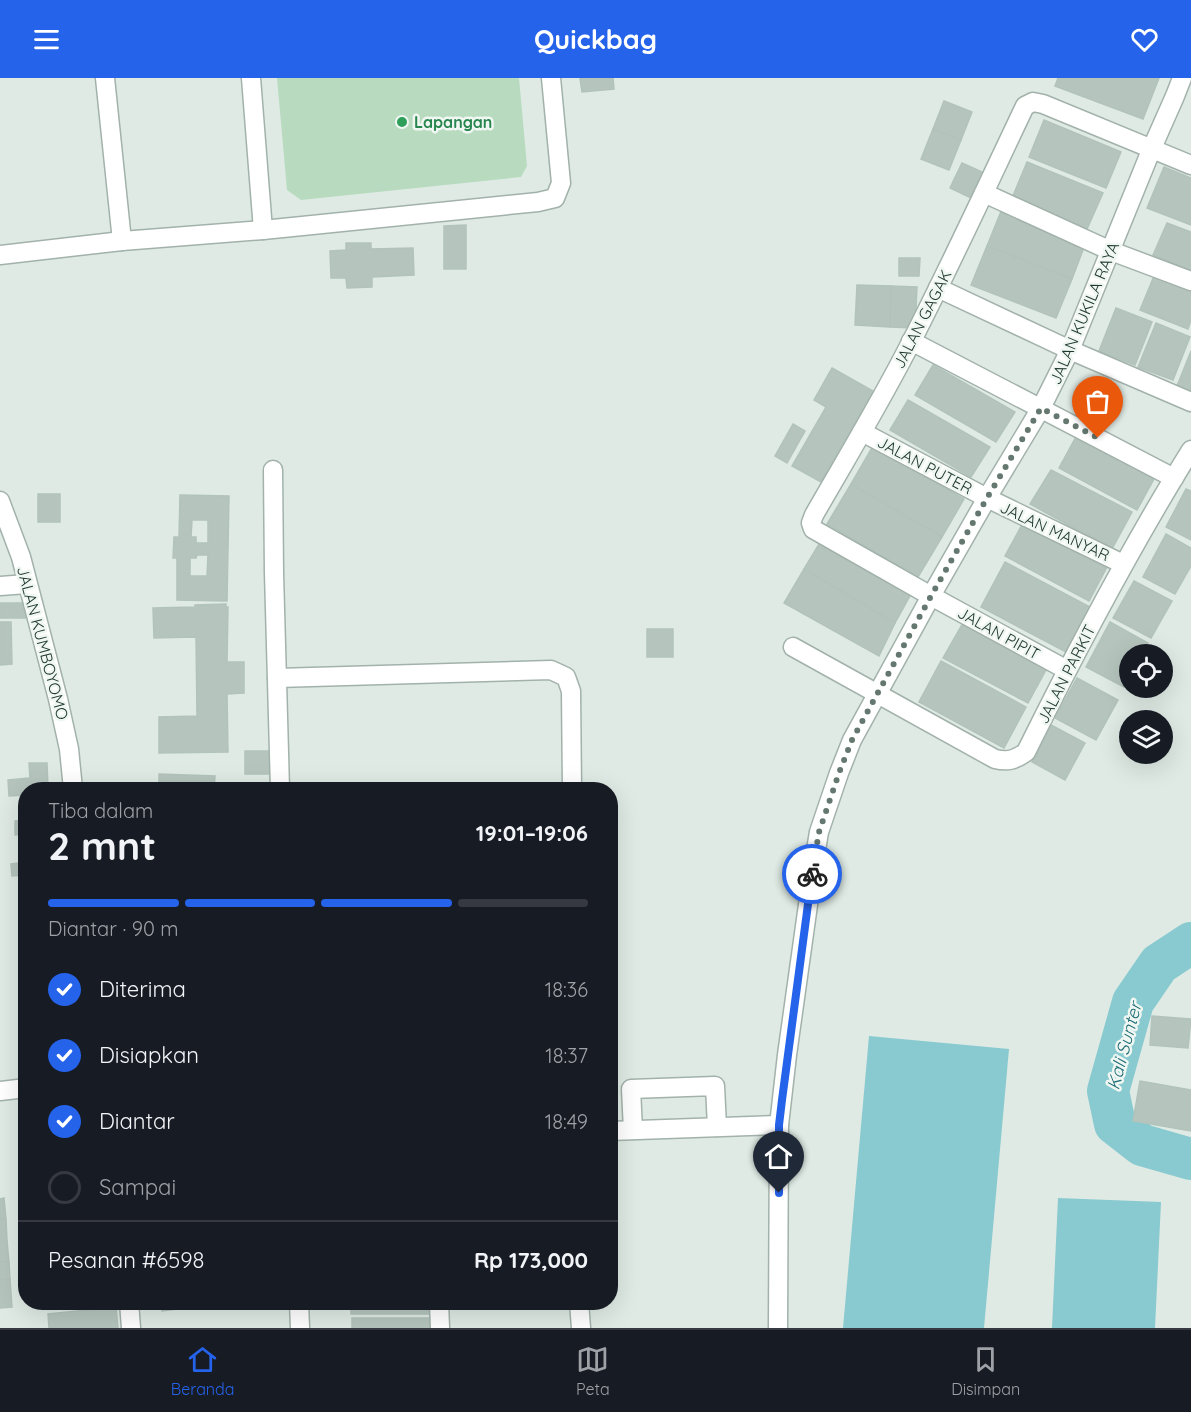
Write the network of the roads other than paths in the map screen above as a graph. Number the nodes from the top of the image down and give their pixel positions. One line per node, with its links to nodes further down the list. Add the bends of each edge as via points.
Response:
1 (105, 78): 9 (street)
2 (251, 78): 8 (street)
3 (551, 78): 8 (street, via 561,183 555,198)
4 (1182, 78): 5 (street, JALAN KUKILA RAYA)
5 (1152, 148): 6 (street); 7 (street, JALAN GAGAK, via 1033,102 1024,106); 10 (street, JALAN KUKILA RAYA)
6 (1191, 165)
7 (984, 193): 10 (street); 13 (street, JALAN GAGAK)
8 (263, 230): 9 (street)
9 (122, 241): 11 (street)
10 (1111, 251): 12 (street); 15 (street, JALAN KUKILA RAYA)
11 (0, 255)
12 (1191, 281)
13 (938, 288): 14 (street, JALAN GAGAK); 15 (street)
14 (912, 341): 17 (street); 18 (street, JALAN GAGAK)
15 (1070, 350): 16 (street); 17 (street, JALAN KUKILA RAYA)
16 (1191, 402)
17 (1041, 408): 21 (street); 22 (street, JALAN KUKILA RAYA)
18 (862, 432): 22 (street, JALAN PUTER); 27 (street, JALAN GAGAK, via 814,515 813,529)
19 (1191, 450): 21 (street, JALAN PARKIT)
20 (273, 470): 30 (street)
21 (1173, 478): 24 (street, JALAN PARKIT)
22 (987, 498): 24 (street, JALAN MANYAR); 27 (street, JALAN KUKILA RAYA)
23 (0, 501): 25 (street, JALAN KUMBOYOMO)
24 (1123, 564): 29 (street, JALAN PARKIT)
25 (27, 584): 26 (street); 32 (street, JALAN KUMBOYOMO, via 64,723)
26 (0, 586)
27 (931, 596): 29 (street, JALAN PIPIT); 31 (street, JALAN KUKILA RAYA)
28 (793, 646): 31 (street)
29 (1067, 670): 31 (street, JALAN PARKIT, via 1026,752 1006,762)
30 (277, 678): 33 (street); 34 (street, via 551,670 566,677 571,691)
31 (877, 693): 37 (street, JALAN KUKILA RAYA, via 852,740 819,832)
32 (72, 782)
33 (280, 782)
34 (572, 782)
35 (18, 1089): 36 (street)
36 (0, 1091)
37 (779, 1125): 38 (street); 49 (street, JALAN KUKILA RAYA)
38 (717, 1127): 39 (street); 39 (street, via 715,1086 705,1086 631,1089)
39 (633, 1130): 40 (street)
40 (618, 1131)
41 (130, 1310): 45 (street)
42 (299, 1310): 46 (street)
43 (439, 1310): 47 (street)
44 (579, 1310): 48 (street)
45 (131, 1328)
46 (300, 1328)
47 (440, 1328)
48 (580, 1328)
49 (778, 1328)

